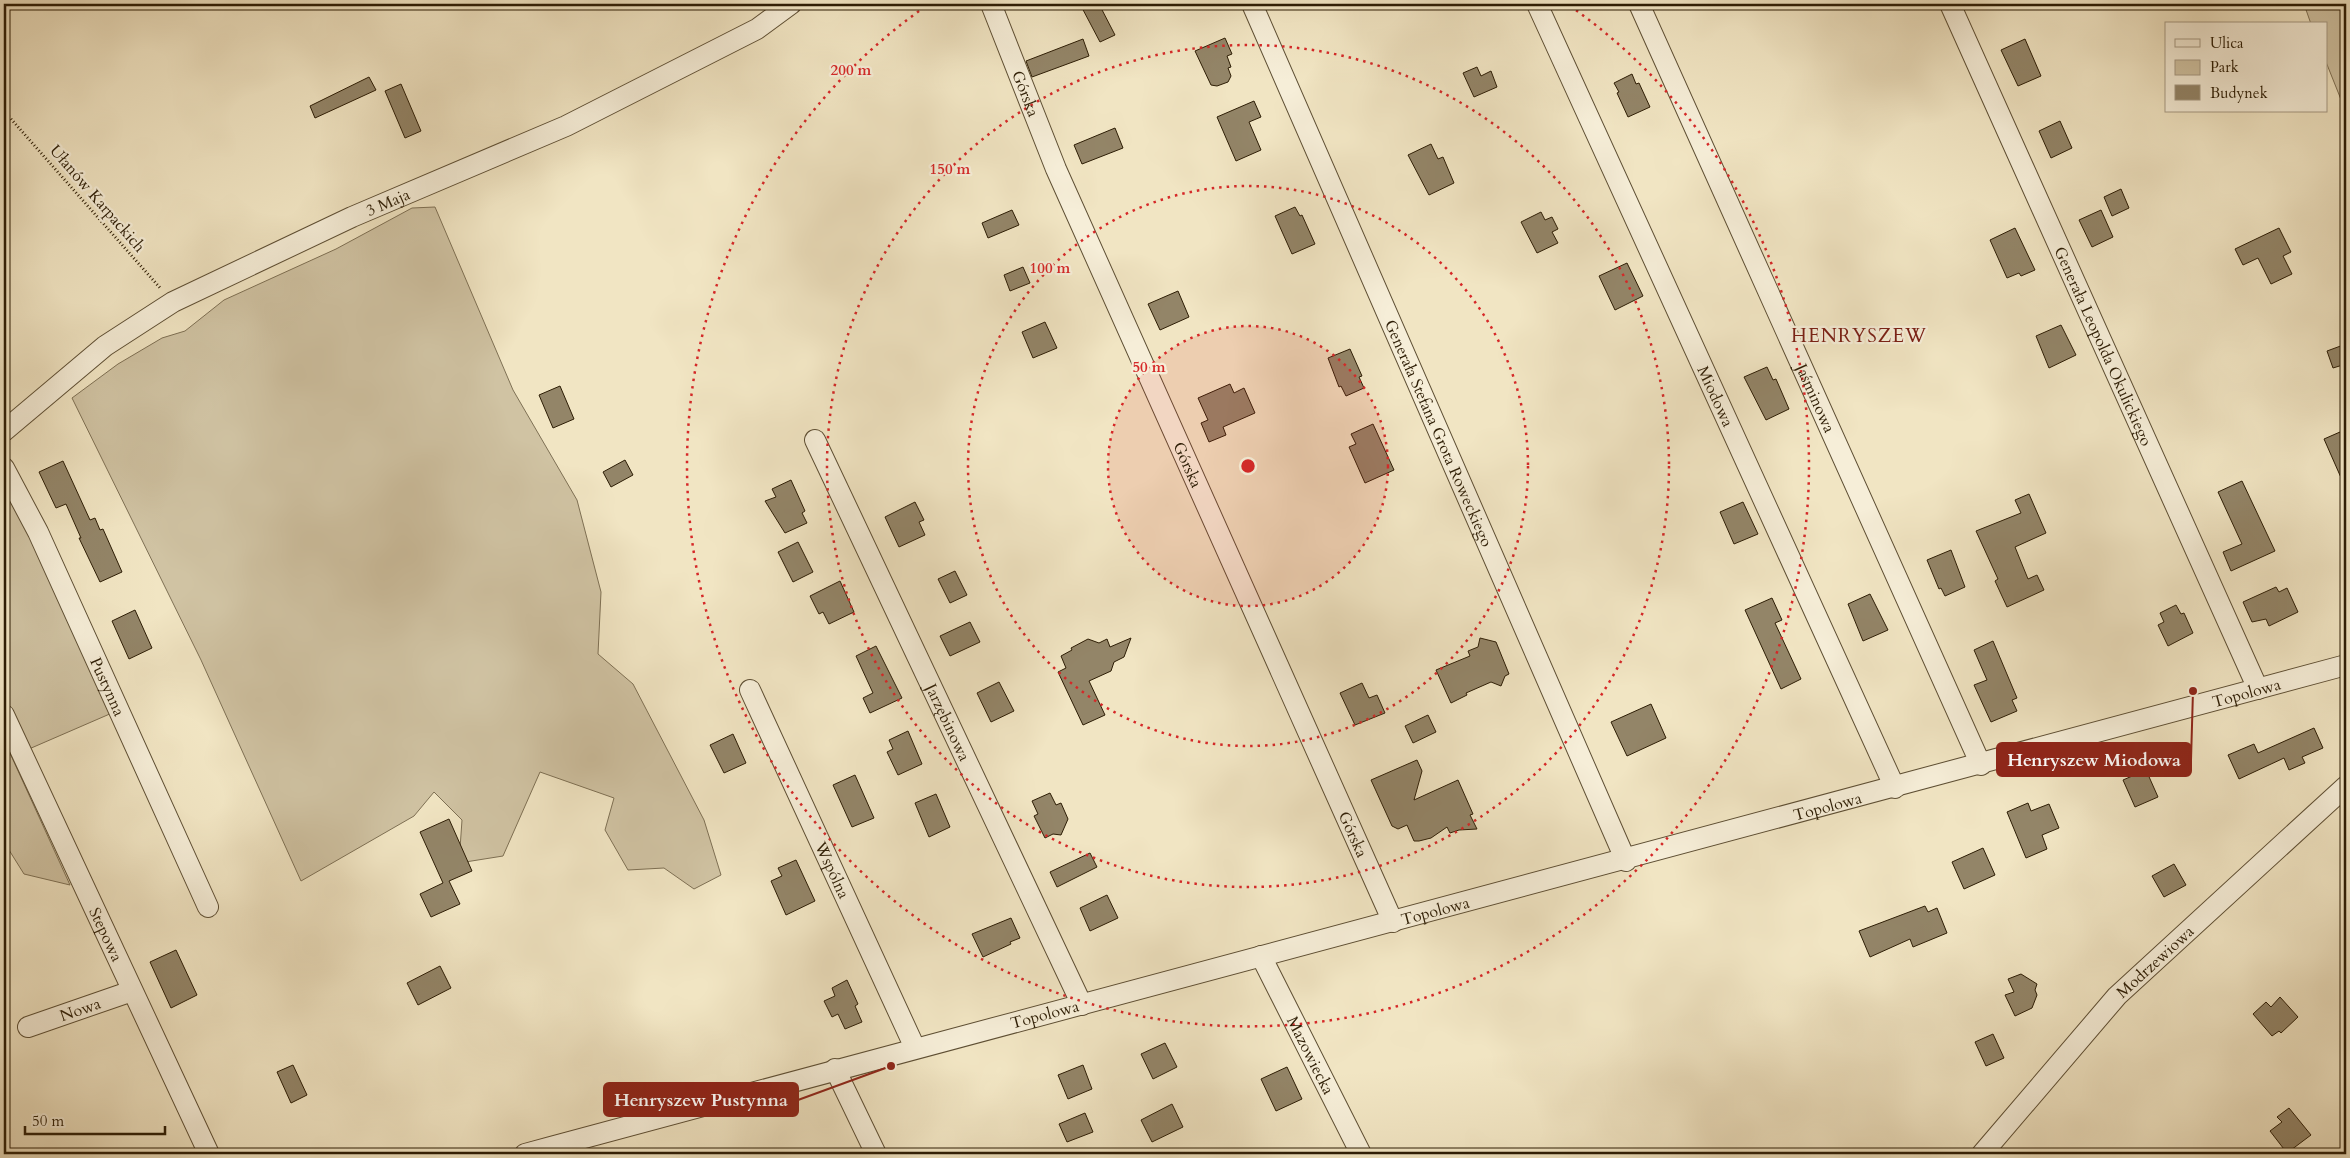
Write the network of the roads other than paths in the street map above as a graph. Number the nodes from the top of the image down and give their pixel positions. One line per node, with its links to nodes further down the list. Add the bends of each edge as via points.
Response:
1 (791, 4): 7 (street, 3 Maja, via 757,29 566,126 352,217 173,302 105,346)
2 (991, 4): 19 (street, Górska, via 1056,170)
3 (1252, 4): 17 (street, Generała Stefana Grota Roweckiego)
4 (1537, 4): 16 (street, Miodowa)
5 (1639, 4): 14 (street, Jaśminowa)
6 (1950, 4): 11 (street, Generała Leopolda Okulickiego)
7 (4, 430)
8 (815, 440): 22 (street, Jarzębinowa)
9 (4, 468): 18 (street, Pustynna, via 38,532)
10 (2346, 665): 11 (street, Topolowa)
11 (2258, 689): 14 (street, Topolowa)
12 (750, 690): 24 (street, Wspólna)
13 (4, 716): 21 (street, Stepowa)
14 (1981, 765): 16 (street, Topolowa)
15 (2346, 786): 30 (street, Modrzewiowa, via 2117,996)
16 (1895, 788): 17 (street, Topolowa)
17 (1626, 861): 19 (street, Topolowa)
18 (208, 907)
19 (1393, 922): 20 (street, Topolowa)
20 (1261, 956): 22 (street, Topolowa); 29 (street, Mazowiecka)
21 (132, 991): 23 (street, Nowa); 26 (street, Stepowa)
22 (1082, 1005): 24 (street, Topolowa)
23 (28, 1027)
24 (915, 1048): 25 (street, Topolowa)
25 (835, 1069): 27 (street, Topolowa); 28 (street)
26 (209, 1154)
27 (525, 1154)
28 (876, 1154)
29 (1361, 1154)
30 (1982, 1154)

